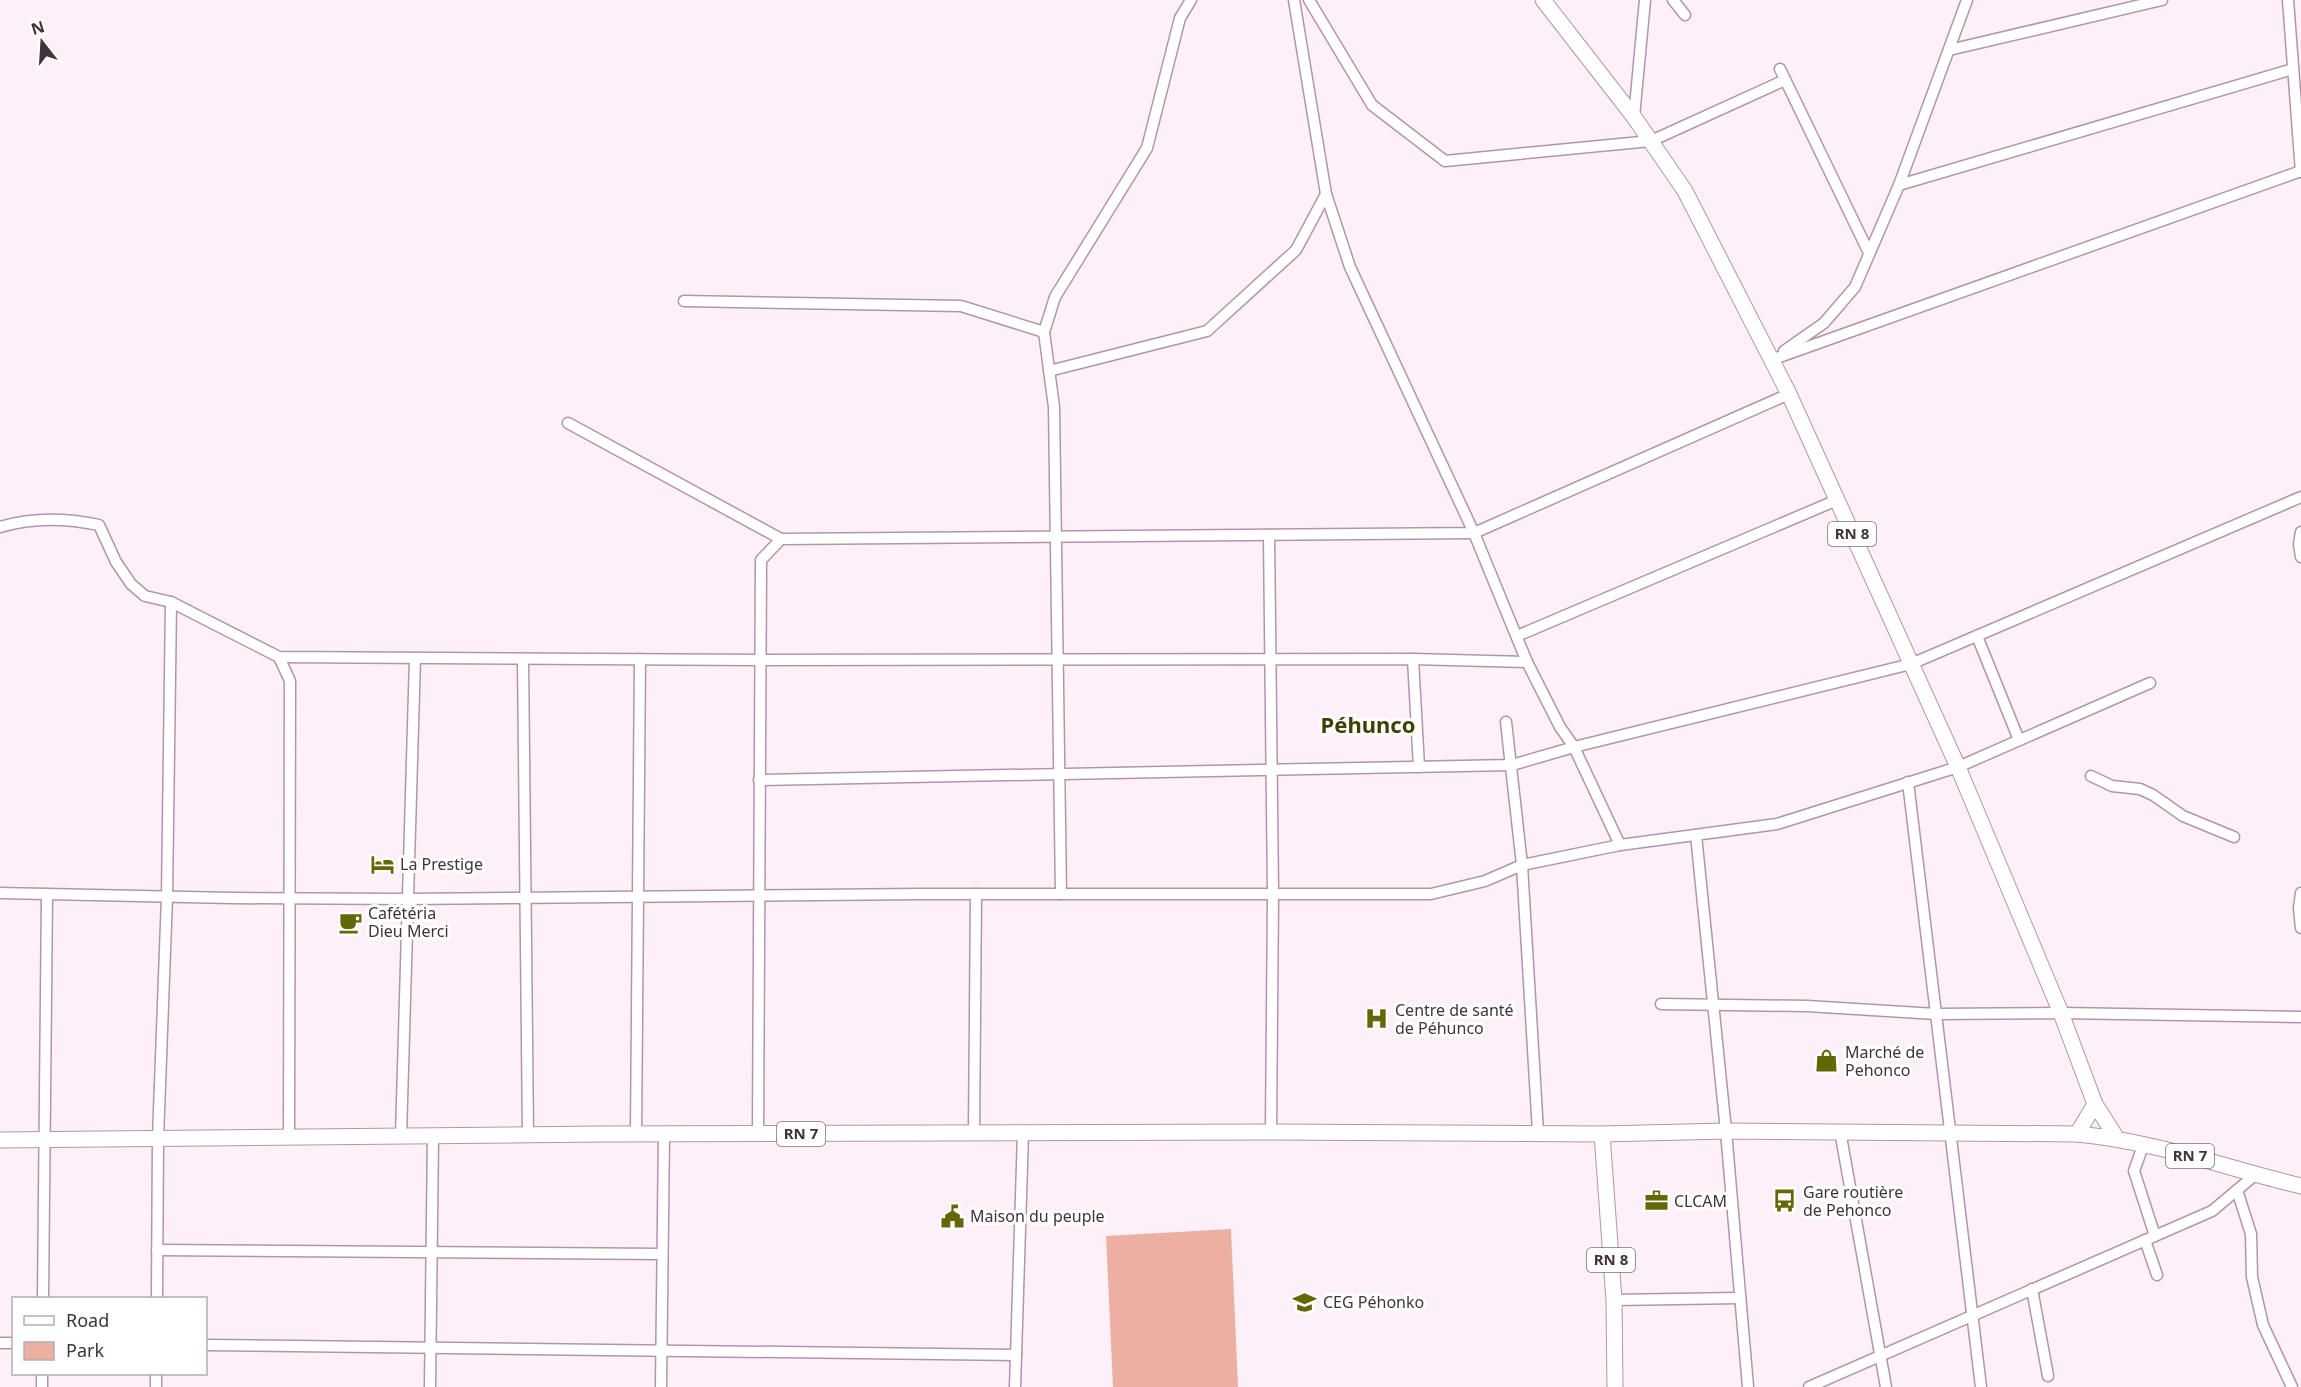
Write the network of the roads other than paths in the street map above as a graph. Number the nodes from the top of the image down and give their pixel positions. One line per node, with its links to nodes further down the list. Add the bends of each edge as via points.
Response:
1 (1191, 0): 22 (street, via 1180,18 1147,148 1055,297)
2 (1294, 0): 19 (street)
3 (1309, 0): 16 (street, via 1372,105 1445,160)
4 (1543, 0): 15 (main road, RN 8)
5 (1645, 0): 15 (street)
6 (1673, 0): 10 (street)
7 (1967, 0): 11 (street)
8 (2162, 0): 11 (street)
9 (2288, 0): 13 (street)
10 (1685, 15)
11 (1949, 50): 18 (street)
12 (1780, 69): 14 (street)
13 (2293, 69): 17 (street); 18 (street)
14 (1785, 80): 16 (street); 20 (street)
15 (1634, 117): 16 (main road, RN 8)
16 (1651, 141): 23 (main road, RN 8, via 1685,191)
17 (2301, 172): 23 (street)
18 (1899, 185): 20 (street)
19 (1326, 194): 24 (street, via 1296,250 1207,330); 31 (street, via 1350,267)
20 (1869, 253): 23 (street, via 1855,287 1824,323)
21 (684, 300): 22 (street, via 962,306)
22 (1044, 332): 24 (street)
23 (1771, 360): 25 (main road, RN 8)
24 (1049, 371): 33 (street, via 1054,407)
25 (1789, 394): 28 (main road, RN 8); 31 (street)
26 (568, 423): 34 (street)
27 (2301, 497): 38 (street)
28 (1837, 501): 37 (street); 48 (main road, RN 8)
29 (0, 527): 36 (street, via 68,518 99,525 131,584 145,596)
30 (2301, 532): 35 (street)
31 (1474, 533): 32 (street); 37 (street)
32 (1269, 535): 33 (street); 43 (street)
33 (1056, 537): 34 (street); 46 (street)
34 (781, 539): 45 (street, via 760,560)
35 (2301, 556)
36 (171, 602): 39 (street); 73 (street)
37 (1517, 636): 47 (street)
38 (1977, 636): 48 (street); 51 (street)
39 (279, 657): 40 (street); 74 (street, via 290,681)
40 (415, 658): 41 (street); 76 (street)
41 (523, 659): 42 (street); 75 (street)
42 (640, 659): 45 (street); 72 (street)
43 (1270, 659): 44 (street); 46 (street); 56 (street)
44 (1413, 659): 47 (street); 54 (street)
45 (760, 660): 46 (street); 59 (street)
46 (1058, 660): 57 (street)
47 (1527, 662): 52 (street)
48 (1911, 664): 52 (street); 55 (main road, RN 8)
49 (2150, 683): 51 (street)
50 (1506, 722): 53 (street)
51 (2019, 740): 55 (street)
52 (1574, 747): 53 (street); 63 (street)
53 (1512, 765): 54 (street); 64 (street)
54 (1419, 767): 56 (street)
55 (1958, 767): 60 (street); 80 (main road, RN 8)
56 (1271, 770): 57 (street); 70 (street)
57 (1059, 774): 59 (street); 69 (street)
58 (2091, 776): 62 (street, via 2112,786 2140,789 2183,816)
59 (759, 780): 71 (street)
60 (1908, 782): 61 (street, via 1777,824); 81 (street)
61 (1696, 835): 63 (street); 79 (street)
62 (2234, 837)
63 (1620, 845): 64 (street)
64 (1522, 865): 70 (street, via 1485,881 1431,894); 87 (street)
65 (0, 893): 67 (street)
66 (2301, 893): 77 (street)
67 (47, 894): 73 (street); 102 (street)
68 (976, 894): 69 (street); 71 (street); 89 (street)
69 (1061, 894): 70 (street)
70 (1272, 894): 86 (street)
71 (759, 895): 72 (street); 93 (street)
72 (638, 896): 75 (street); 91 (street)
73 (167, 897): 74 (street); 101 (street)
74 (288, 898): 76 (street); 99 (street)
75 (525, 898): 76 (street); 96 (street)
76 (408, 899): 97 (street)
77 (2301, 928)
78 (1661, 1004): 79 (street)
79 (1713, 1005): 81 (street); 84 (street)
80 (2061, 1013): 81 (street); 82 (street); 83 (main road, RN 8)
81 (1936, 1014): 88 (street)
82 (2301, 1017)
83 (2095, 1104): 95 (main road); 100 (main road, RN 8)
84 (1726, 1131): 85 (main road); 94 (main road); 116 (street)
85 (1840, 1131): 88 (main road); 123 (street)
86 (1271, 1132): 87 (main road, RN 7); 90 (main road, RN 7)
87 (1538, 1132): 94 (main road, RN 7)
88 (1949, 1132): 95 (main road); 118 (street)
89 (974, 1133): 90 (main road, RN 7); 93 (main road, RN 7)
90 (1023, 1133): 122 (street)
91 (636, 1134): 92 (main road, RN 7); 96 (main road, RN 7)
92 (664, 1134): 93 (main road, RN 7); 111 (street)
93 (758, 1134)
94 (1602, 1134): 117 (main road, RN 8)
95 (2077, 1134): 100 (main road, RN 7)
96 (528, 1135): 98 (main road, RN 7)
97 (401, 1136): 98 (main road, RN 7); 99 (main road, RN 7)
98 (433, 1136): 110 (street)
99 (289, 1137): 101 (main road, RN 7)
100 (2116, 1137): 104 (main road, RN 7)
101 (158, 1138): 102 (main road, RN 7); 109 (street)
102 (45, 1139): 103 (main road, RN 7); 114 (street)
103 (0, 1140)
104 (2144, 1143): 105 (main road, RN 7); 108 (street, via 2134,1171)
105 (2255, 1175): 106 (main road, RN 7); 107 (street)
106 (2301, 1186)
107 (2237, 1190): 108 (street, via 2212,1211); 125 (street, via 2252,1234 2252,1277 2263,1324)
108 (2150, 1238): 112 (street); 113 (street)
109 (157, 1250): 110 (street); 115 (street)
110 (432, 1252): 111 (street); 120 (street)
111 (661, 1254): 121 (street)
112 (2157, 1275)
113 (2032, 1289): 118 (street); 124 (street)
114 (43, 1297)
115 (157, 1297)
116 (1739, 1298): 117 (street); 130 (street)
117 (1614, 1300): 129 (main road, RN 8)
118 (1972, 1316): 123 (street); 133 (street)
119 (207, 1345): 120 (street)
120 (431, 1348): 121 (street); 126 (street)
121 (661, 1351): 122 (street); 127 (street)
122 (1016, 1355): 128 (street)
123 (1880, 1356): 131 (street); 132 (street)
124 (2048, 1376)
125 (2295, 1384)
126 (430, 1387)
127 (661, 1387)
128 (1015, 1387)
129 (1615, 1387)
130 (1748, 1387)
131 (1809, 1387)
132 (1886, 1387)
133 (1981, 1387)

